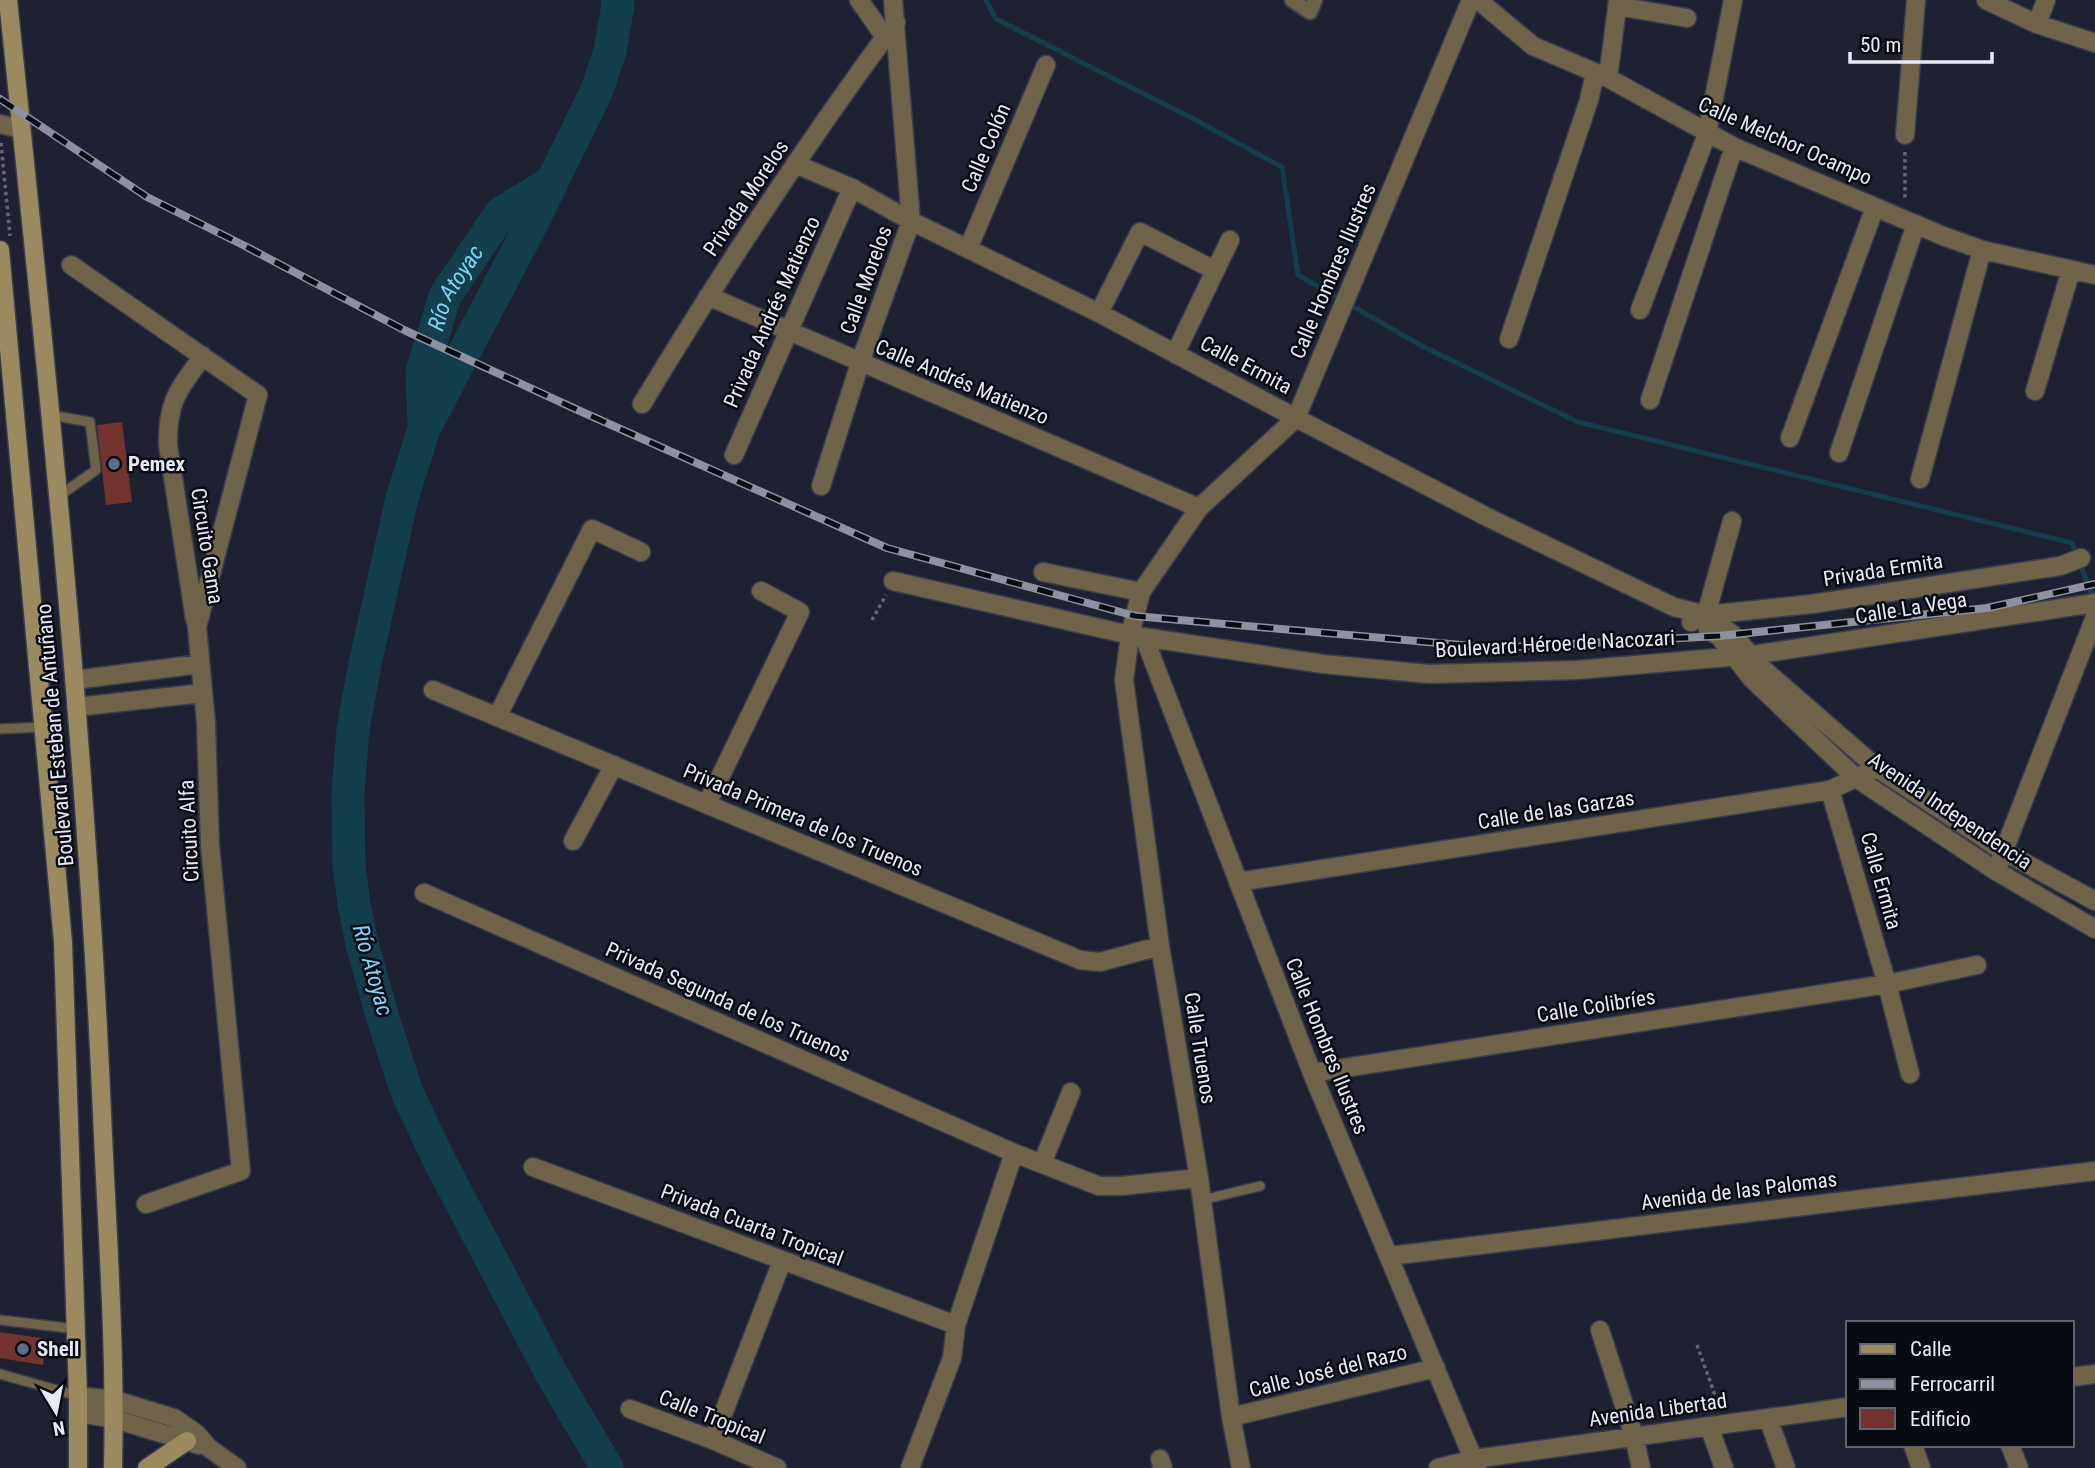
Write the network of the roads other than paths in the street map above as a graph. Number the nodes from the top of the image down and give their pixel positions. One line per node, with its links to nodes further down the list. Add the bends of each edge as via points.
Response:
1 (8, 0): 21 (main road, Boulevard Esteban de Antuñano)
2 (859, 0): 16 (street)
3 (893, 0): 14 (street, Calle Morelos)
4 (1292, 0): 5 (street, via 1310,12)
5 (1315, 0)
6 (1471, 0): 50 (street, Calle Hombres Ilustres)
7 (1478, 0): 19 (street, Calle Melchor Ocampo, via 1533,46)
8 (1733, 0): 22 (street)
9 (1916, 0): 23 (street)
10 (1986, 0): 15 (street)
11 (2046, 0): 15 (street)
12 (1617, 3): 13 (street); 19 (street)
13 (1687, 18)
14 (896, 22): 16 (street, Privada Morelos); 28 (street, Calle Morelos)
15 (2037, 24): 17 (street)
16 (885, 37): 25 (street, Privada Morelos)
17 (2095, 43)
18 (1046, 65): 31 (street, Calle Colón)
19 (1602, 75): 22 (street, Calle Melchor Ocampo); 42 (street, via 1589,100)
20 (0, 124): 21 (street)
21 (21, 129): 49 (main road, Boulevard Esteban de Antuñano)
22 (1707, 134): 24 (street, Calle Melchor Ocampo); 39 (street)
23 (1905, 135)
24 (1734, 147): 27 (street, Calle Melchor Ocampo); 47 (street)
25 (796, 164): 26 (street, Calle Ermita); 38 (street, Privada Morelos)
26 (852, 188): 28 (street, Calle Ermita); 41 (street, Privada Andrés Matienzo)
27 (1875, 207): 29 (street, Calle Melchor Ocampo); 51 (street)
28 (911, 221): 31 (street, Calle Ermita); 45 (street, Calle Morelos)
29 (1911, 222): 33 (street, Calle Melchor Ocampo); 52 (street)
30 (1230, 240): 35 (street)
31 (968, 249): 40 (street, Calle Ermita)
32 (0, 250): 78 (main road, Boulevard Esteban de Antuñano)
33 (1982, 250): 36 (street, Calle Melchor Ocampo); 54 (street)
34 (71, 265): 44 (street)
35 (1214, 270): 40 (street, via 1139,232); 43 (street)
36 (2071, 270): 37 (street, Calle Melchor Ocampo); 46 (street)
37 (2095, 275)
38 (708, 296): 41 (street, Calle Andrés Matienzo); 48 (street, Privada Morelos)
39 (1640, 310)
40 (1099, 313): 43 (street, Calle Ermita)
41 (789, 332): 45 (street, Calle Andrés Matienzo); 53 (street, Privada Andrés Matienzo)
42 (1509, 339)
43 (1175, 354): 50 (street, Calle Ermita)
44 (203, 356): 68 (street, Circuito Gama, via 176,394 167,419); 68 (street, Circuito Alfa, via 258,395)
45 (860, 363): 55 (street, Calle Morelos); 57 (street, Calle Andrés Matienzo)
46 (2035, 391)
47 (1650, 400)
48 (642, 404)
49 (50, 415): 56 (main road, Boulevard Esteban de Antuñano); 56 (lane, via 90,422 96,470)
50 (1296, 418): 57 (street, Calle Hombres Ilustres); 67 (street, Calle Ermita, via 1491,519)
51 (1790, 438)
52 (1839, 453)
53 (734, 455)
54 (1920, 479)
55 (821, 486)
56 (59, 496): 73 (main road, Boulevard Esteban de Antuñano)
57 (1199, 508): 64 (street, Calle Hombres Ilustres)
58 (1732, 521): 67 (street)
59 (641, 552): 77 (street, via 592,529)
60 (2081, 558): 67 (street, Privada Ermita, via 2060,566)
61 (1043, 572): 64 (street)
62 (893, 581): 69 (street, Boulevard Héroe de Nacozari)
63 (761, 592): 84 (street, via 800,612)
64 (1141, 592): 69 (street, Calle Hombres Ilustres)
65 (2095, 603): 70 (street, Calle La Vega)
66 (2095, 617): 86 (street)
67 (1699, 618): 70 (street, Avenida Independencia, via 1732,634); 71 (street, Avenida Independencia)
68 (197, 627): 72 (street, Circuito Alfa)
69 (1137, 636): 71 (street, Boulevard Héroe de Nacozari, via 1323,664 1429,674 1577,670); 88 (street, Calle Hombres Ilustres); 92 (street, Calle Truenos, via 1124,680)
70 (1752, 655): 71 (street, Calle La Vega); 81 (street, Avenida Independencia)
71 (1733, 656): 82 (street, Avenida Independencia)
72 (200, 664): 73 (street); 75 (street, Circuito Alfa)
73 (74, 680): 76 (main road, Boulevard Esteban de Antuñano)
74 (433, 690): 77 (street, Privada Primera de los Truenos)
75 (203, 694): 76 (street); 105 (street, Circuito Alfa, via 211,845 241,1171)
76 (76, 707): 119 (main road, Boulevard Esteban de Antuñano, via 94,944)
77 (498, 717): 80 (street, Privada Primera de los Truenos)
78 (44, 727): 79 (lane); 110 (main road, Boulevard Esteban de Antuñano, via 63,942)
79 (0, 729)
80 (614, 765): 84 (street, Privada Primera de los Truenos); 85 (street)
81 (1877, 768): 82 (street, Calle de las Garzas); 86 (street, Avenida Independencia)
82 (1856, 778): 83 (street, Calle de las Garzas); 87 (street, Avenida Independencia)
83 (1830, 790): 88 (street, Calle de las Garzas); 94 (street, Calle Ermita)
84 (707, 804): 92 (street, Privada Primera de los Truenos, via 1080,960 1100,962)
85 (573, 841)
86 (2003, 851): 87 (street); 90 (street, Avenida Independencia)
87 (1996, 871): 91 (street, Avenida Independencia)
88 (1238, 881): 95 (street, Calle Hombres Ilustres)
89 (424, 892): 98 (street, Privada Segunda de los Truenos)
90 (2095, 901)
91 (2095, 929)
92 (1160, 946): 102 (street, Calle Truenos)
93 (1976, 965): 94 (street, Calle Colibríes)
94 (1887, 984): 95 (street, Calle Colibríes); 96 (street, Calle Ermita)
95 (1312, 1073): 106 (street, Calle Hombres Ilustres)
96 (1910, 1074)
97 (1071, 1092): 99 (street)
98 (1014, 1153): 99 (street, Privada Segunda de los Truenos); 109 (street)
99 (1042, 1164): 102 (street, Privada Segunda de los Truenos, via 1099,1186)
100 (533, 1167): 107 (street, Privada Cuarta Tropical)
101 (2095, 1171): 106 (street, Avenida de las Palomas)
102 (1199, 1178): 104 (street, Calle Truenos)
103 (1260, 1186): 104 (lane)
104 (1202, 1200): 120 (street, Calle Truenos)
105 (146, 1204)
106 (1389, 1256): 112 (street, Calle Hombres Ilustres)
107 (782, 1261): 109 (street, Privada Cuarta Tropical); 124 (street)
108 (0, 1320): 110 (lane)
109 (956, 1325): 135 (street, via 952,1358)
110 (76, 1329): 116 (main road, Boulevard Esteban de Antuñano)
111 (1600, 1331): 123 (street)
112 (1436, 1368): 120 (street, Calle José del Razo); 129 (street, Calle Hombres Ilustres)
113 (0, 1374): 116 (lane)
114 (2095, 1374): 115 (street)
115 (2074, 1377)
116 (78, 1404): 119 (street); 130 (main road, Boulevard Esteban de Antuñano)
117 (1846, 1407): 121 (street, Avenida Libertad)
118 (630, 1409): 124 (street, Calle Tropical)
119 (115, 1410): 125 (street); 128 (street, via 174,1418); 131 (main road, Boulevard Esteban de Antuñano)
120 (1231, 1418): 136 (street, Calle Truenos)
121 (1768, 1418): 122 (street, Avenida Libertad); 140 (street)
122 (1717, 1425): 123 (street, Avenida Libertad); 139 (street)
123 (1634, 1436): 129 (street, Avenida Libertad); 138 (street)
124 (713, 1440): 134 (street, Calle Tropical)
125 (187, 1441): 128 (street); 132 (main road)
126 (1914, 1447): 141 (street)
127 (2011, 1447): 142 (street)
128 (209, 1448): 133 (street)
129 (1475, 1464): 137 (street)
130 (78, 1468)
131 (113, 1468)
132 (147, 1468)
133 (237, 1468)
134 (777, 1468)
135 (910, 1468)
136 (1241, 1468)
137 (1438, 1468)
138 (1642, 1468)
139 (1724, 1468)
140 (1786, 1468)
141 (1921, 1468)
142 (2020, 1468)

